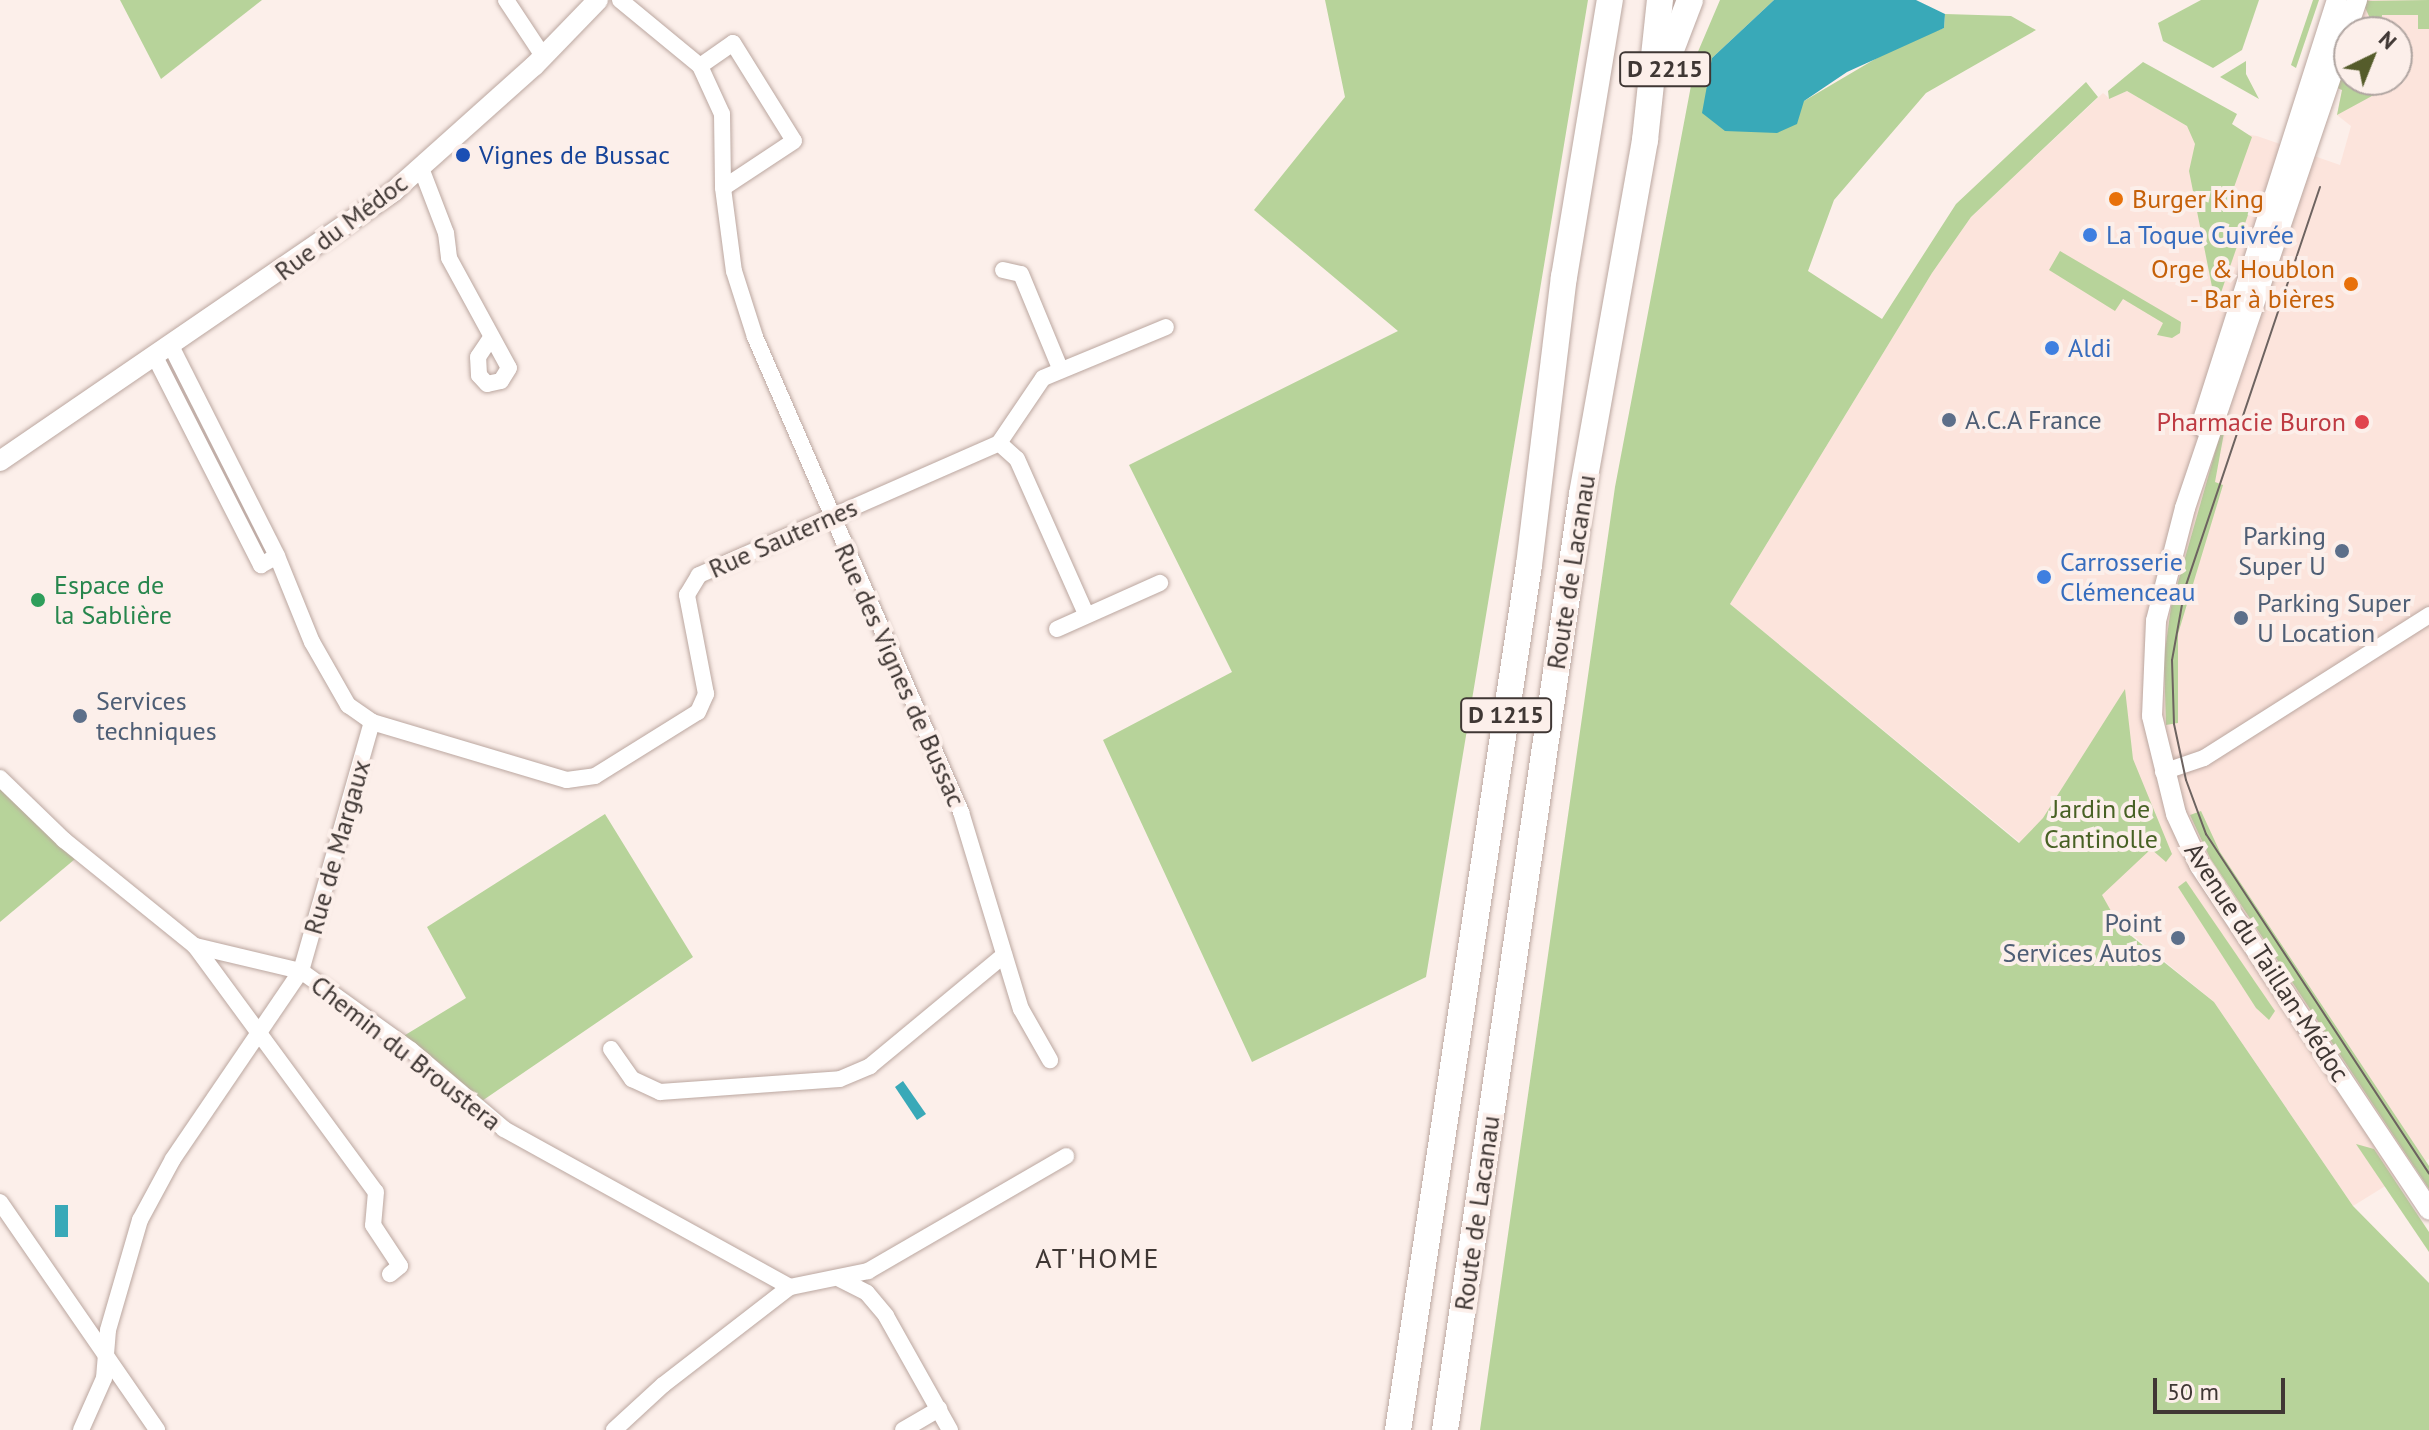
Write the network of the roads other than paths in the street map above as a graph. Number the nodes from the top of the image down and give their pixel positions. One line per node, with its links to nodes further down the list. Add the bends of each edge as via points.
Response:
1 (506, 0): 9 (street)
2 (598, 0): 9 (street, Rue du Médoc)
3 (620, 0): 10 (street, Rue des Vignes de Bussac)
4 (1610, 0): 52 (main road, Route de Lacanau / D 1215, via 1564,277 1529,565)
5 (1660, 0): 11 (main road, Route de Lacanau / D 1215)
6 (1690, 0): 11 (main road, D 2215, via 1673,33)
7 (2337, 0): 23 (street, Avenue du Taillan-Médoc, via 2220,354 2189,471)
8 (2357, 0): 23 (street, Avenue du Taillan-Médoc)
9 (543, 56): 12 (street, Rue du Médoc)
10 (700, 66): 13 (street, Rue des Vignes de Bussac, via 722,114); 13 (street, via 733,43 794,141)
11 (1645, 140): 53 (main road, Route de Lacanau / D 1215, via 1582,494)
12 (421, 168): 16 (street, via 446,233 449,258); 17 (street, Rue du Médoc, via 269,281)
13 (723, 188): 24 (street, Rue des Vignes de Bussac, via 734,271 755,337)
14 (1003, 270): 18 (street, via 1021,274)
15 (1166, 327): 18 (street)
16 (490, 339)
17 (162, 350): 19 (street, Rue du Médoc); 29 (street, Rue Sauternes, via 261,565 277,556 312,642 348,705)
18 (1060, 368): 20 (street, via 1028,396)
19 (57, 420): 21 (street, Rue du Médoc); 22 (street, Rue du Médoc)
20 (999, 443): 24 (street, Rue Sauternes); 26 (street, via 1017,459)
21 (0, 461)
22 (0, 476)
23 (2185, 508): 30 (street, Avenue du Taillan-Médoc, via 2152,656 2152,716)
24 (832, 517): 29 (street, Rue Sauternes, via 699,575 687,595 706,694 698,712 595,776 567,780); 33 (street, Rue des Vignes de Bussac, via 961,812)
25 (1160, 583): 26 (street)
26 (1086, 614): 28 (street)
27 (2429, 615): 30 (street, via 2204,758)
28 (1057, 629)
29 (372, 722): 34 (street, Rue de Margaux)
30 (2163, 772): 40 (street, Avenue du Taillan-Médoc, via 2200,866)
31 (0, 778): 32 (street, Chemin du Broustera, via 64,840)
32 (195, 946): 34 (street, Chemin du Broustera); 35 (street)
33 (1004, 955): 36 (street, via 870,1066 840,1079 660,1092 632,1079); 37 (street, Rue des Vignes de Bussac, via 1021,1009)
34 (301, 971): 35 (street, Rue de Margaux); 44 (street, Chemin du Broustera, via 411,1050 504,1129)
35 (259, 1034): 42 (street, via 376,1192 373,1225 400,1266); 45 (street, Rue de Margaux, via 173,1159 140,1220)
36 (611, 1049)
37 (1050, 1060)
38 (1066, 1156): 43 (street, via 882,1264)
39 (0, 1202): 41 (street)
40 (2429, 1210)
41 (6, 1225): 45 (street)
42 (390, 1274)
43 (840, 1279): 44 (street); 46 (street, via 867,1293 886,1316)
44 (790, 1287): 49 (street, via 663,1385)
45 (106, 1351): 47 (street, Rue de Margaux, via 104,1378); 48 (street)
46 (939, 1409): 50 (street); 51 (street)
47 (81, 1430)
48 (157, 1430)
49 (614, 1430)
50 (903, 1430)
51 (950, 1430)
52 (1398, 1430)
53 (1445, 1430)

